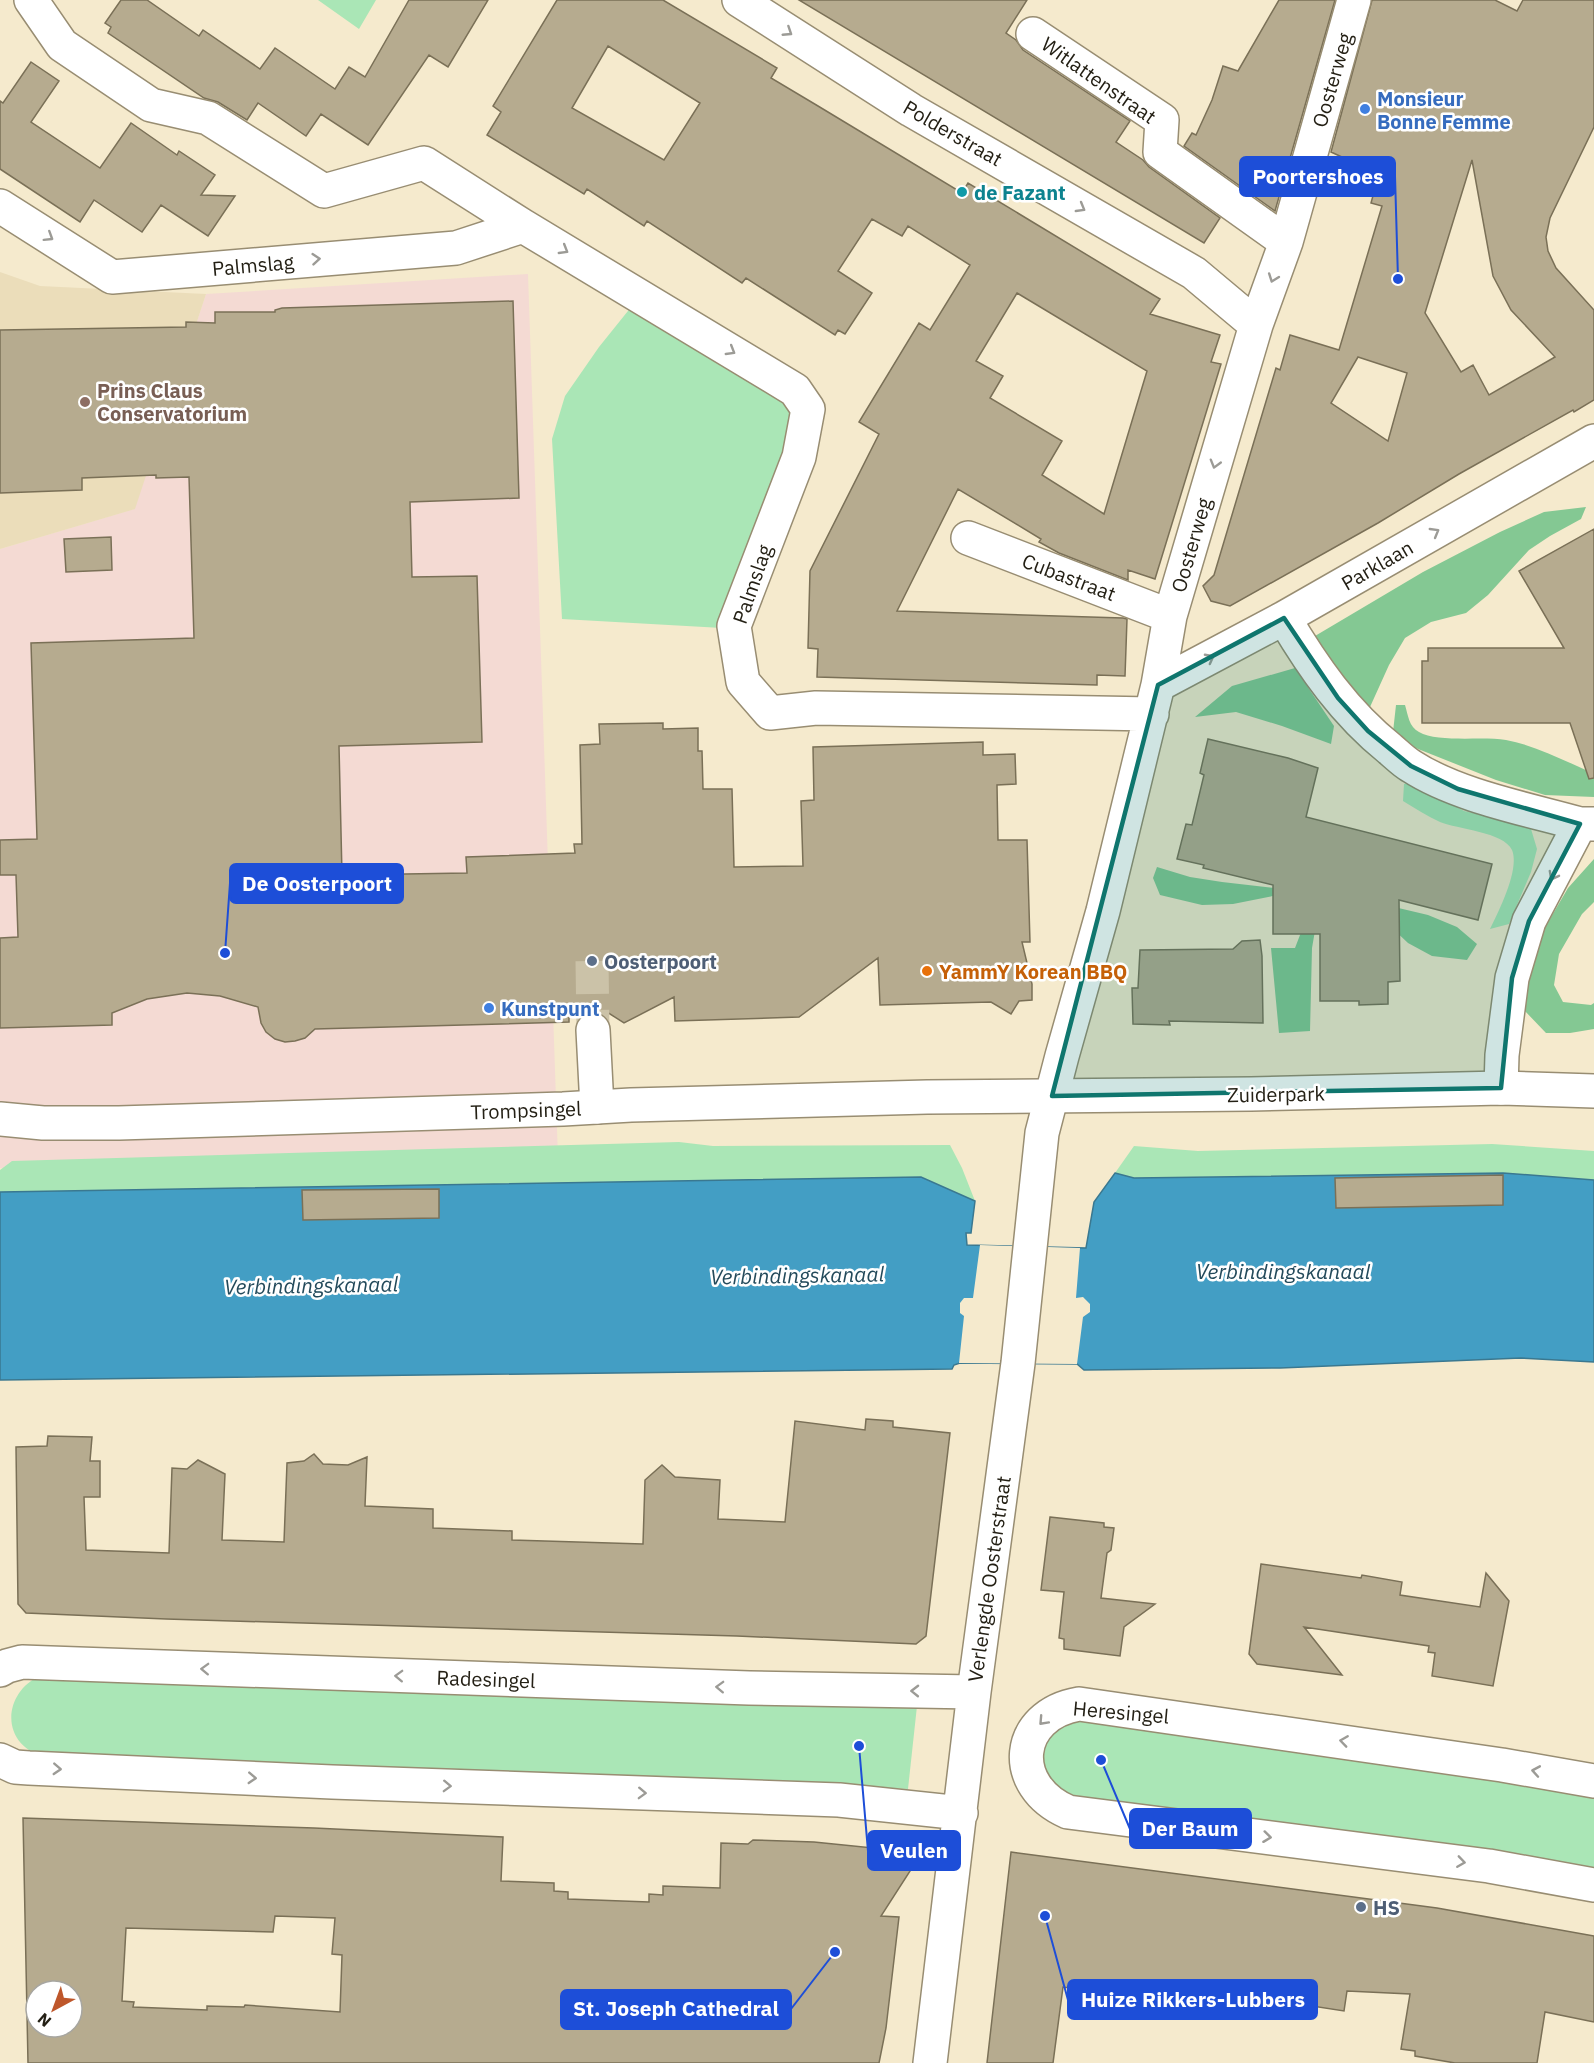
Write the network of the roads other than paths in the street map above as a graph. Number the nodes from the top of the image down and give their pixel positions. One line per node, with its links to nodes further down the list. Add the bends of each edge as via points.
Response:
1 (31, 0): 6 (street, Palmslag, via 62,45 151,105 208,118 324,191 424,163)
2 (739, 0): 8 (street, Polderstraat, one-way to 8, via 911,110 1194,273)
3 (1354, 0): 7 (street, Oosterweg)
4 (1033, 34): 7 (street, Witlattenstraat, via 1162,120 1160,152)
5 (0, 206): 6 (street, Palmslag, one-way to 6, via 112,277 456,248)
6 (523, 226): 13 (street, Palmslag, one-way to 13, via 795,390 808,409 799,457 734,626 744,682 770,713 816,708)
7 (1286, 242): 8 (street, Oosterweg, one-way to 8)
8 (1256, 325): 11 (street, Oosterweg, one-way to 11)
9 (1594, 441): 12 (street, Parklaan, one-way to 9)
10 (968, 538): 11 (street, Cubastraat)
11 (1170, 616): 13 (street, Oosterweg)
12 (1284, 618): 13 (street, Parklaan, one-way to 12); 14 (street, via 1338,698 1368,731 1411,766 1458,789)
13 (1155, 700): 18 (street, Oosterweg)
14 (1587, 824): 16 (street, one-way to 16, via 1529,921 1512,978)
15 (593, 1030): 19 (street)
16 (1501, 1088): 17 (street, Zuiderpark); 18 (street, Zuiderpark)
17 (1594, 1091)
18 (1052, 1096): 19 (street, Trompsingel); 22 (street, Verlengde Oosterstraat, via 1042,1133 1018,1363)
19 (597, 1107): 20 (street, Trompsingel, via 119,1123 43,1124)
20 (0, 1119)
21 (0, 1670): 22 (street, Radesingel, one-way to 21, via 749,1688 22,1662)
22 (974, 1692): 25 (street, Verlengde Oosterstraat)
23 (0, 1760): 25 (street, one-way to 25, via 15,1767 839,1800)
24 (1594, 1781): 26 (street, Heresingel, one-way to 26, via 1079,1704 1050,1713 1031,1737 1027,1752 1032,1783 1041,1796 1068,1812 1490,1866)
25 (961, 1813): 27 (street, Verlengde Oosterstraat)
26 (1594, 1885)
27 (930, 2063)

